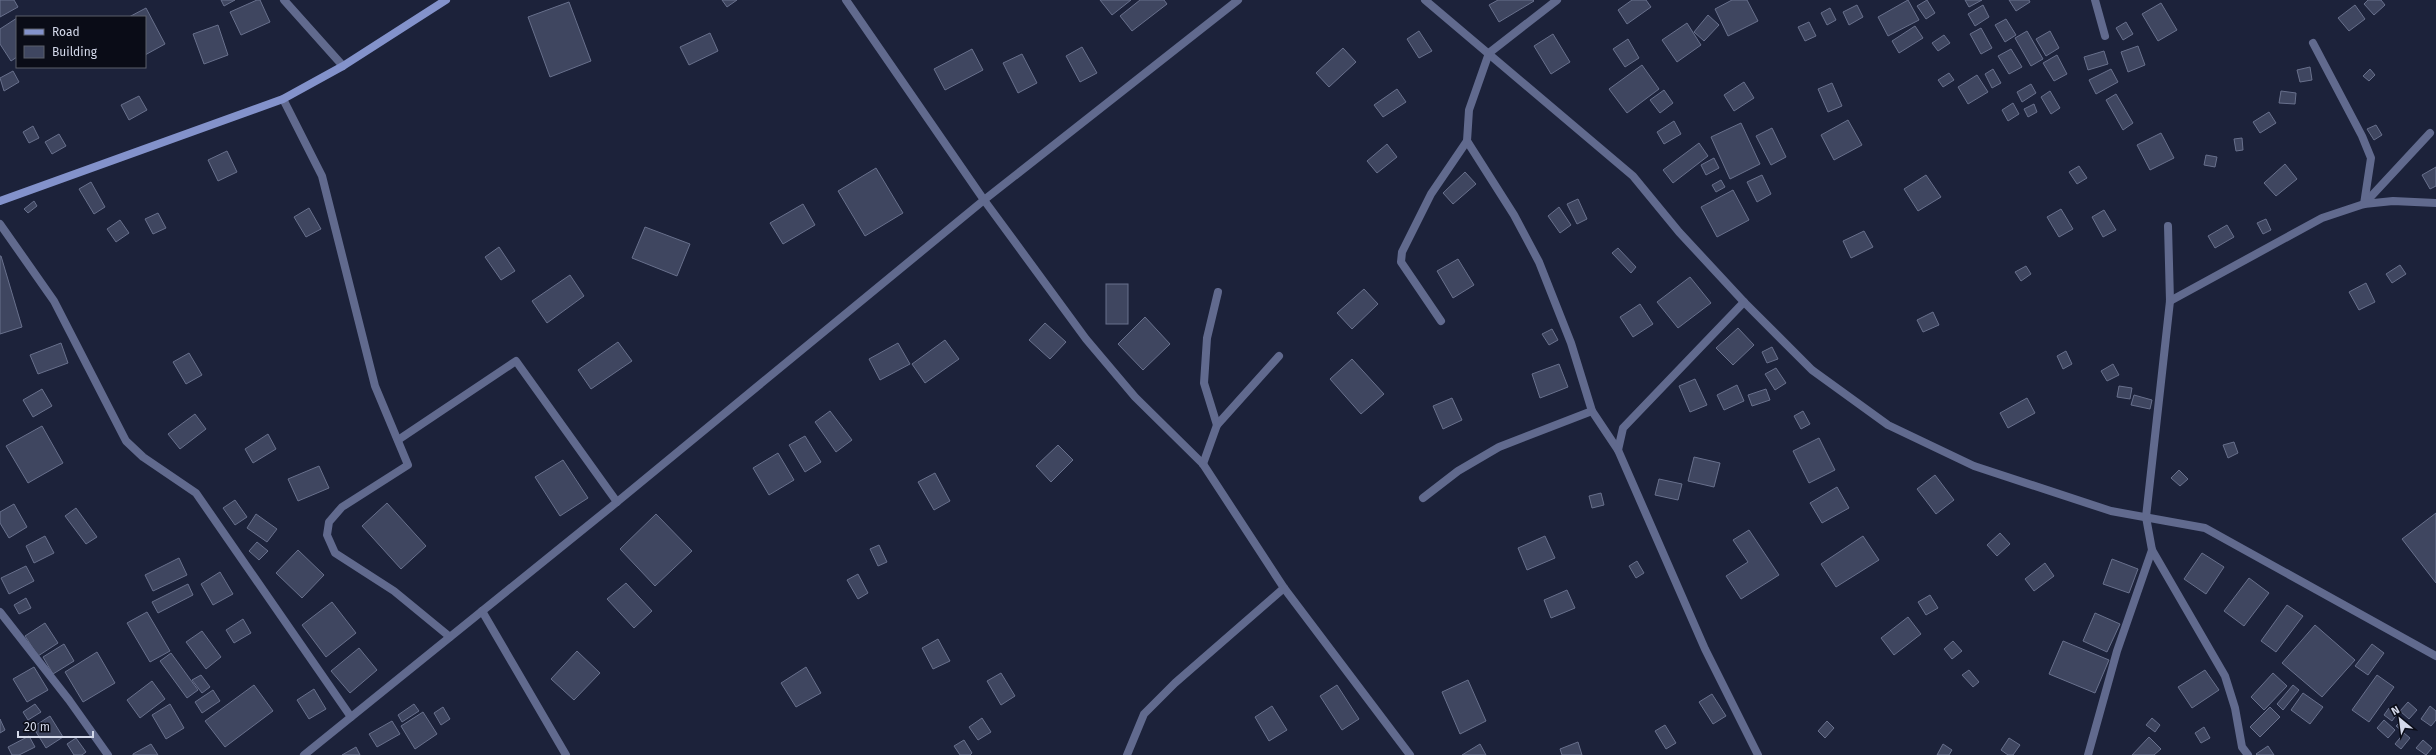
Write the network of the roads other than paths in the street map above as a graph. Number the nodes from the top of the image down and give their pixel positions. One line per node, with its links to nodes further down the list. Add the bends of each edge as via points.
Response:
1 (284, 0): 11 (street)
2 (446, 0): 11 (street)
3 (846, 0): 15 (street)
4 (1238, 0): 15 (street)
5 (1425, 0): 10 (street)
6 (1558, 0): 10 (street)
7 (2095, 0): 8 (street)
8 (2105, 36)
9 (2313, 43): 17 (street, via 2372,158)
10 (1489, 53): 14 (street, via 1469,110); 23 (street, via 1633,176)
11 (343, 66): 12 (street)
12 (283, 99): 16 (street); 28 (street, via 322,176 375,386)
13 (2430, 133): 17 (street)
14 (1467, 141): 24 (street, via 1431,194 1402,252 1402,262); 26 (street, via 1514,215 1539,262 1571,343)
15 (984, 200): 30 (street, via 1091,345 1134,397); 32 (street)
16 (0, 201)
17 (2364, 204): 18 (street, via 2393,201); 22 (street, via 2322,218)
18 (2436, 204)
19 (0, 224): 40 (street, via 54,301 126,441 143,457 196,493)
20 (2168, 226): 22 (street)
21 (1218, 292): 27 (street, via 1207,338 1204,383)
22 (2170, 301): 33 (street)
23 (1744, 302): 29 (street, via 1623,428); 33 (street, via 1812,370 1888,425 1974,466 2111,511)
24 (1441, 321)
25 (1279, 356): 27 (street)
26 (1592, 410): 29 (street); 31 (street, via 1499,447 1458,471)
27 (1216, 425): 30 (street)
28 (398, 440): 32 (street, via 516,361); 38 (street, via 408,465 342,507 329,522 327,535 335,553 394,591)
29 (1618, 450): 46 (street, via 1705,649)
30 (1202, 464): 35 (street)
31 (1423, 498)
32 (618, 502): 36 (street)
33 (2146, 517): 34 (street); 39 (street, via 2205,528)
34 (2152, 550): 47 (street, via 2117,651); 48 (street, via 2225,676 2235,708 2242,747)
35 (1284, 588): 44 (street, via 1174,683 1144,714); 45 (street)
36 (482, 611): 38 (street); 43 (street)
37 (0, 612): 41 (street, via 69,700)
38 (450, 637): 40 (street)
39 (2436, 656)
40 (351, 717): 42 (street)
41 (108, 755)
42 (304, 755)
43 (566, 755)
44 (1127, 755)
45 (1410, 755)
46 (1758, 755)
47 (2088, 755)
48 (2248, 755)

